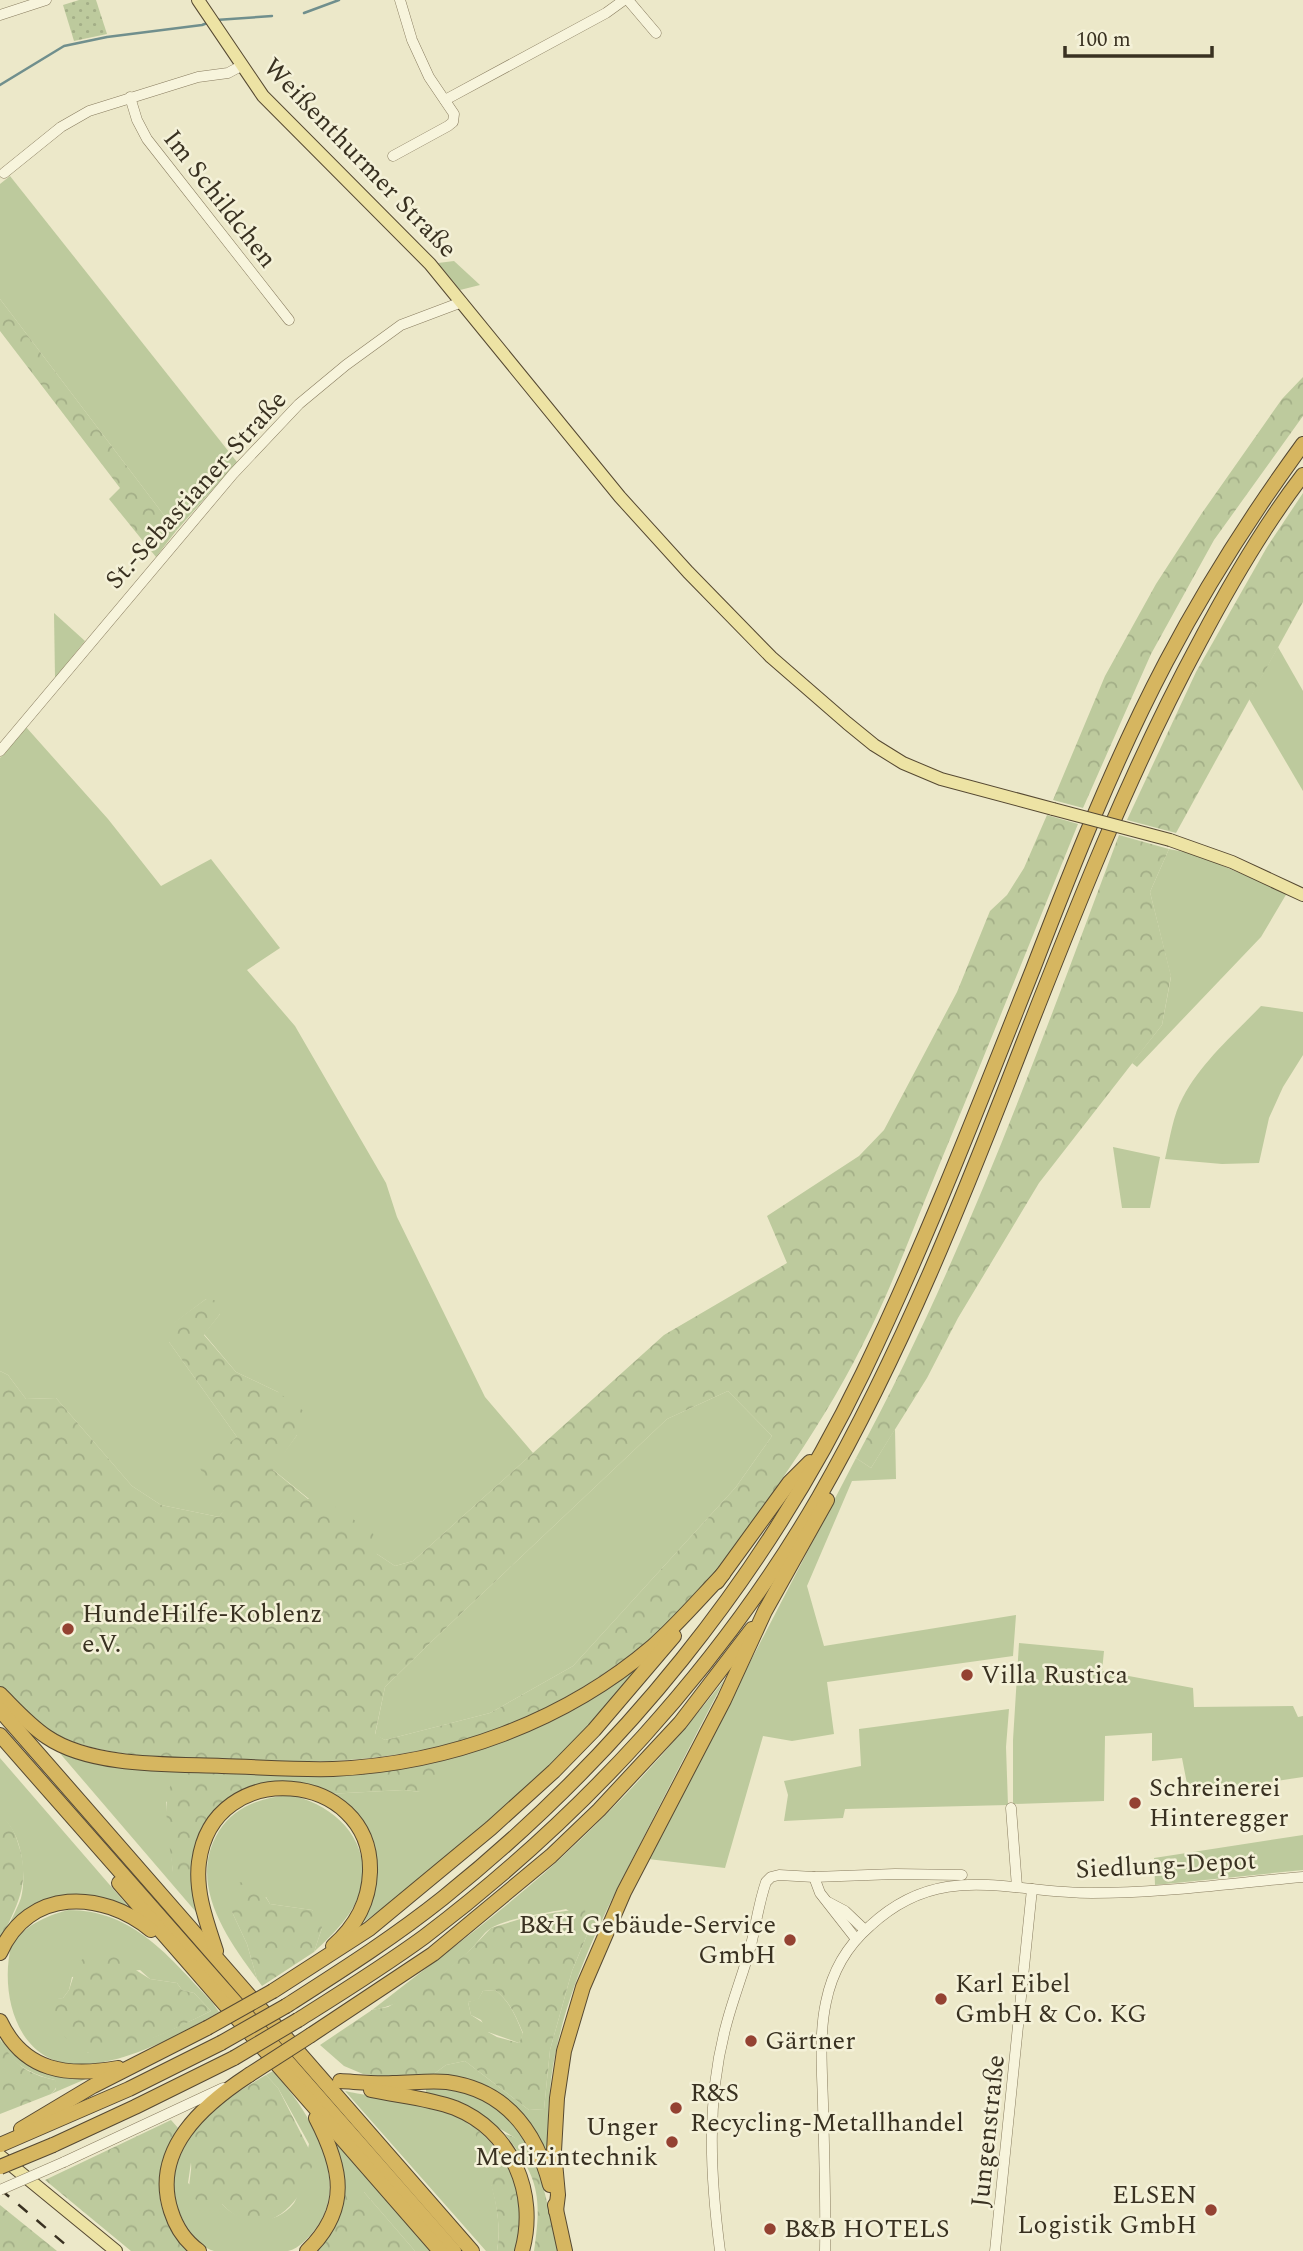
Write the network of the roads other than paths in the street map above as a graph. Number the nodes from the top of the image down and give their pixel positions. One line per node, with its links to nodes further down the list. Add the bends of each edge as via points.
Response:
1 (46, 0): 5 (street)
2 (198, 0): 7 (main road, Weißenthurmer Straße)
3 (400, 0): 9 (street, via 412,40)
4 (626, 0): 6 (street); 9 (street)
5 (0, 15)
6 (656, 33)
7 (241, 66): 8 (street, Im Schildchen); 12 (main road, Weißenthurmer Straße, via 273,108 420,253)
8 (130, 97): 11 (street, Im Schildchen, via 70,121); 13 (street, Im Schildchen, via 147,139)
9 (444, 100): 10 (street, via 454,114 453,122)
10 (393, 156)
11 (4, 173)
12 (465, 307): 16 (street, St.-Sebastianer-Straße, via 418,317 391,331 299,404 233,474); 17 (main road, Weißenthurmer Straße, bridge, via 653,535 771,657 887,754 919,771 1232,862)
13 (289, 320)
14 (1303, 444): 18 (highway, via 1234,544 1164,665 1086,836 907,1277)
15 (1303, 475): 19 (highway, via 1220,603 1148,744 956,1212 903,1333)
16 (0, 751)
17 (1303, 895)
18 (823, 1449): 20 (highway, via 789,1483); 45 (highway, bridge, via 782,1520 677,1667 611,1743 524,1829 441,1899 286,2006 129,2089)
19 (841, 1455): 21 (highway, via 826,1502); 48 (highway, bridge, via 750,1602 694,1676 626,1756 473,1898 369,1975 234,2057)
20 (723, 1574): 22 (highway, via 655,1644 572,1703 495,1738 410,1761 303,1769 105,1757 48,1738); 38 (highway, via 632,1687 554,1771 393,1909)
21 (765, 1611): 42 (highway, bridge, via 680,1723 551,1856 433,1954); 50 (highway, via 624,1892 583,1987 559,2080 554,2141)
22 (0, 1694)
23 (0, 1710): 37 (highway)
24 (0, 1735): 25 (highway)
25 (58, 1801): 36 (highway, via 82,1840); 55 (highway)
26 (1011, 1808): 30 (street)
27 (962, 1875): 28 (street)
28 (814, 1877): 32 (street); 59 (street, via 771,1877 727,2023 712,2114)
29 (1303, 1877): 31 (street, Siedlung-Depot, via 1129,1892)
30 (1017, 1887): 31 (street, Siedlung-Depot); 33 (street, Siedlung-Depot, via 969,1884 931,1889 902,1902)
31 (1032, 1889): 61 (street, Jungenstraße)
32 (827, 1902): 33 (street); 34 (street)
33 (865, 1930): 34 (street, Siedlung-Depot)
34 (856, 1939): 60 (street, Siedlung-Depot, via 835,1972 823,2023)
35 (0, 1953): 36 (highway, via 18,1925 38,1910 68,1901 114,1907)
36 (179, 1953): 44 (highway)
37 (218, 1959): 38 (highway, via 200,1888 199,1862 209,1832 248,1795 276,1787 299,1788 323,1796 350,1817 366,1846 370,1865 361,1913 345,1935); 40 (highway)
38 (303, 1972): 41 (highway, bridge)
39 (0, 2021): 41 (highway, via 22,2052 49,2068 82,2073)
40 (309, 2064): 43 (highway); 56 (highway)
41 (133, 2065): 45 (highway)
42 (243, 2079): 49 (street, bridge); 52 (highway, via 189,2124 171,2155 166,2187 174,2219)
43 (340, 2081): 50 (highway, via 446,2082 496,2099 516,2116 538,2146); 57 (highway, via 448,2106 489,2130 510,2154 524,2187 528,2211)
44 (306, 2098): 53 (highway, via 333,2153 339,2182 327,2227); 54 (highway)
45 (39, 2124): 46 (highway)
46 (0, 2143)
47 (0, 2156): 51 (main road)
48 (0, 2167)
49 (0, 2190)
50 (556, 2211): 58 (highway)
51 (116, 2251)
52 (199, 2251)
53 (307, 2251)
54 (440, 2251)
55 (454, 2251)
56 (472, 2251)
57 (522, 2251)
58 (565, 2251)
59 (720, 2251)
60 (825, 2251)
61 (995, 2251)

